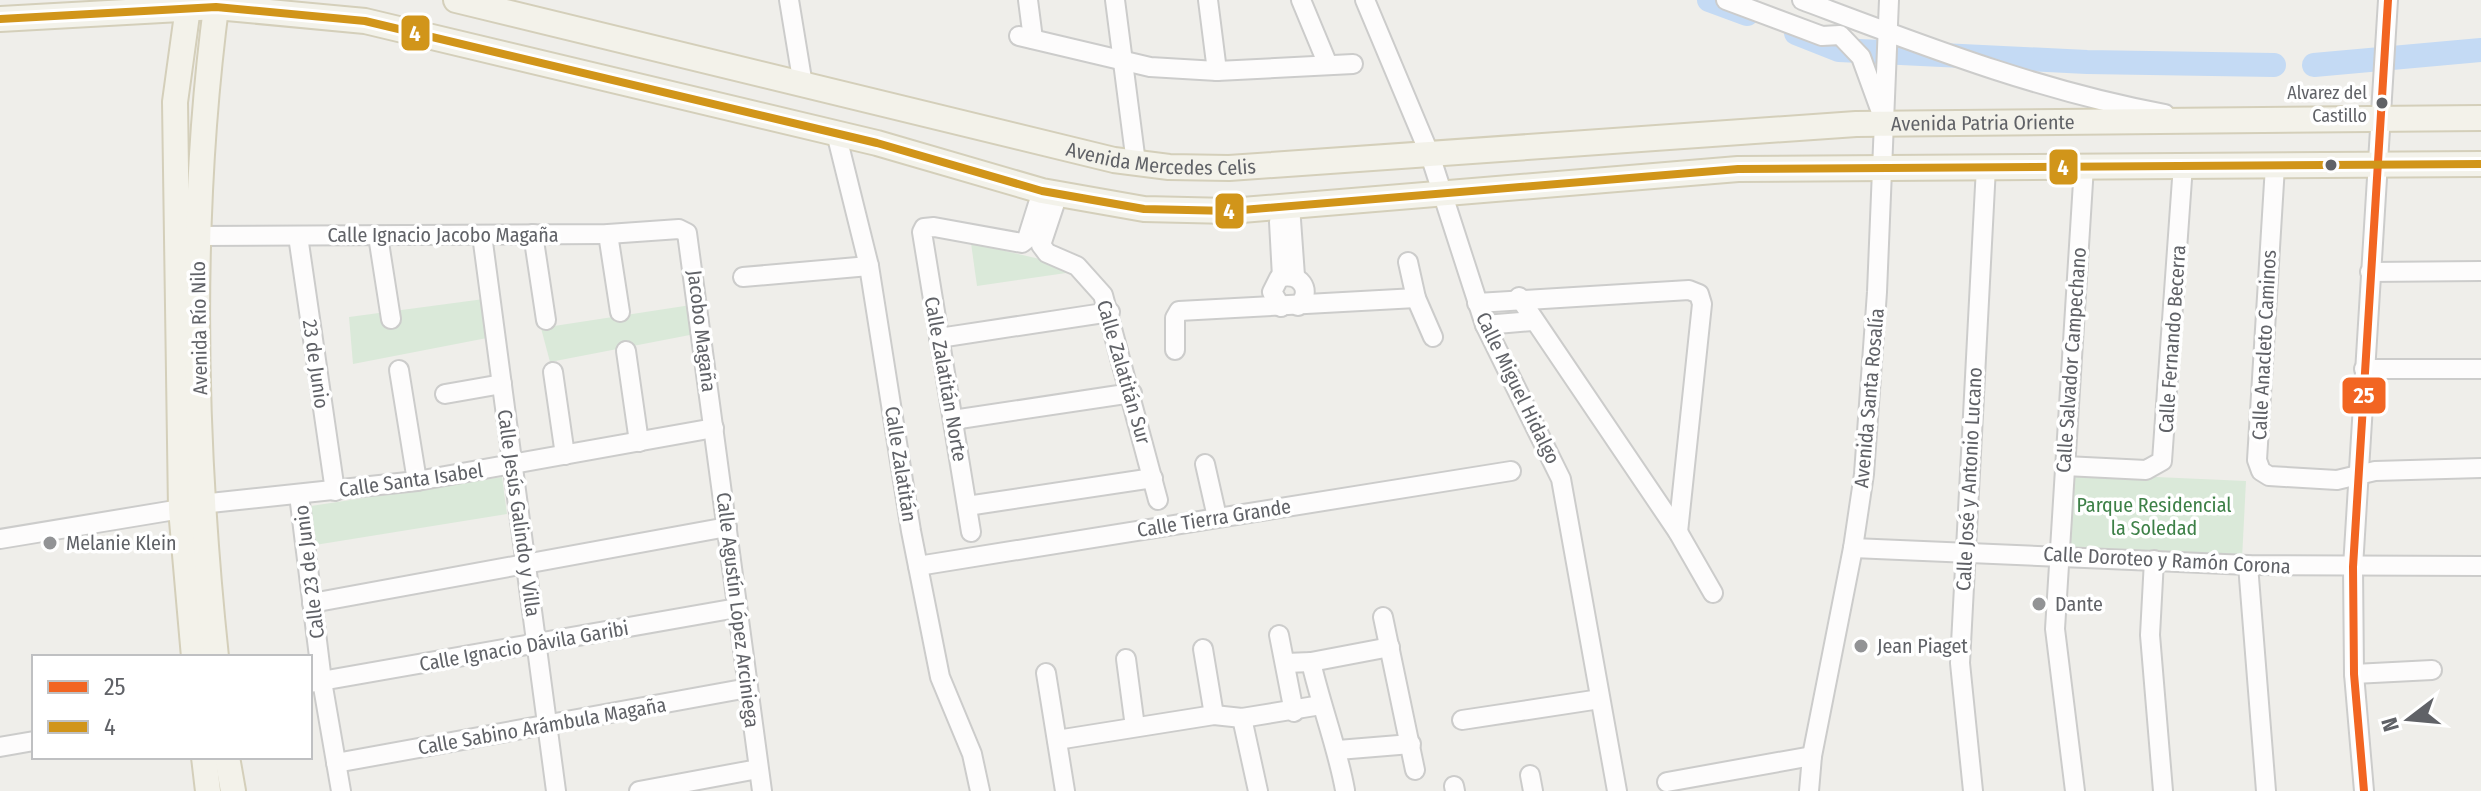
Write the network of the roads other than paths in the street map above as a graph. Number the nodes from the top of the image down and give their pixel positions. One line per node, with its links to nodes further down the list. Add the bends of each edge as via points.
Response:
1 (456, 0): 20 (main road, Avenida Mercedes Celis)
2 (789, 0): 20 (street)
3 (1028, 0): 16 (street, via 1026,38)
4 (1115, 0): 16 (street)
5 (1208, 0): 19 (street)
6 (1301, 0): 18 (street)
7 (1365, 0): 27 (street, Calle Miguel Hidalgo)
8 (1726, 0): 21 (street, Avenida Patria Oriente, via 1822,36 1840,35 1854,47)
9 (1802, 0): 15 (street, Avenida Patria Oriente)
10 (1889, 0): 15 (street)
11 (2388, 0): 23 (street)
12 (189, 4): 13 (main road); 14 (main road); 90 (main road, Avenida Río Nilo, via 175,102)
13 (216, 4): 26 (main road, via 365,21); 43 (main road, Avenida Río Nilo)
14 (0, 19)
15 (1892, 37): 21 (street); 24 (street, Avenida Patria Oriente, via 2092,101)
16 (1123, 61): 19 (street); 28 (street)
17 (1353, 64): 18 (street)
18 (1328, 65): 19 (street)
19 (1217, 71)
20 (803, 85): 28 (main road, Avenida Mercedes Celis)
21 (1881, 93): 25 (street, Avenida Patria Oriente)
22 (2481, 118): 23 (main road, Avenida Patria Oriente)
23 (2379, 119): 24 (main road, Avenida Patria Oriente); 31 (street)
24 (2206, 121): 25 (main road, Avenida Patria Oriente)
25 (1884, 123): 27 (main road, Avenida Mercedes Celis); 32 (street, Avenida Santa Rosalía)
26 (836, 133): 36 (main road); 48 (street, Calle Zalatitán)
27 (1430, 155): 28 (main road, Avenida Mercedes Celis, via 1229,168); 37 (street, Calle Miguel Hidalgo)
28 (1136, 163)
29 (2481, 164): 31 (main road)
30 (2183, 165): 33 (main road); 34 (main road); 80 (street, Calle Fernando Becerra, via 2162,461 2146,470)
31 (2377, 165): 34 (main road); 50 (street)
32 (1882, 166): 35 (main road); 37 (main road, via 1738,169); 96 (street, Avenida Santa Rosalía, via 1870,401)
33 (2084, 166): 35 (main road); 80 (street, Calle Salvador Campechano)
34 (2275, 166): 83 (street, Calle Anacleto Caminos, via 2259,466 2269,476 2337,480)
35 (1986, 167): 97 (street, Calle José y Antonio Lucano)
36 (1050, 192): 38 (main road, via 1144,209); 46 (street)
37 (1443, 194): 38 (main road); 55 (street, Calle Miguel Hidalgo)
38 (1284, 207): 51 (street)
39 (687, 233): 41 (street, Calle Ignacio Jacobo Magaña, via 679,229); 75 (street, Jacobo Magaña)
40 (533, 234): 41 (street, Calle Ignacio Jacobo Magaña); 42 (street, Calle Ignacio Jacobo Magaña); 60 (street)
41 (608, 234): 57 (street)
42 (482, 235): 45 (street, Calle Ignacio Jacobo Magaña); 71 (street, Calle Jesús Galindo y Villa)
43 (197, 236): 44 (street, Calle Ignacio Jacobo Magaña); 90 (main road, Avenida Río Nilo)
44 (298, 236): 45 (street, Calle Ignacio Jacobo Magaña); 86 (street, 23 de Junio)
45 (378, 236): 59 (street)
46 (1032, 244): 58 (street, Calle Zalatitán Sur, via 1091,278); 64 (street, Calle Zalatitán Norte, via 924,228)
47 (1408, 262): 54 (street)
48 (869, 266): 52 (street); 102 (street, Calle Zalatitán)
49 (2481, 271): 50 (street)
50 (2370, 272): 67 (street)
51 (1288, 276): 56 (street, via 1274,283 1272,292); 56 (street, via 1302,282 1305,295)
52 (743, 277)
53 (1519, 297): 55 (street); 61 (street); 94 (street, via 1689,290 1699,294)
54 (1416, 298): 56 (street); 63 (street)
55 (1477, 303): 62 (street, Calle Miguel Hidalgo)
56 (1289, 307): 65 (street, via 1179,311)
57 (620, 312)
58 (1110, 312): 64 (street); 72 (street, Calle Zalatitán Sur)
59 (391, 319)
60 (546, 320)
61 (1532, 321): 62 (street); 94 (street)
62 (1485, 325): 123 (street, Calle Miguel Hidalgo, via 1561,479)
63 (1433, 337)
64 (939, 338): 74 (street, Calle Zalatitán Norte)
65 (1175, 350)
66 (626, 351): 76 (street)
67 (2364, 369): 68 (street); 83 (street)
68 (2481, 369)
69 (399, 370): 85 (street)
70 (553, 372): 77 (street)
71 (502, 384): 73 (street); 78 (street, Calle Jesús Galindo y Villa)
72 (1132, 393): 74 (street); 84 (street, Calle Zalatitán Sur)
73 (445, 394)
74 (953, 420): 89 (street, Calle Zalatitán Norte)
75 (714, 428): 76 (street, Calle Santa Isabel); 92 (street, Calle Agustín López Arciniega)
76 (639, 442): 77 (street, Calle Santa Isabel)
77 (565, 455): 78 (street, Calle Santa Isabel)
78 (513, 464): 85 (street, Calle Santa Isabel); 100 (street, Calle Jesús Galindo y Villa)
79 (1205, 464): 91 (street)
80 (2065, 466): 98 (street, Calle Salvador Campechano)
81 (2481, 468): 83 (street, Calle Anacleto Caminos)
82 (1511, 471): 91 (street, Calle Tierra Grande)
83 (2360, 475): 104 (street)
84 (1153, 478): 88 (street, Calle Zalatitán Sur); 89 (street)
85 (417, 481): 86 (street, Calle Santa Isabel)
86 (335, 491): 87 (street, Calle Santa Isabel)
87 (299, 495): 90 (street, Calle Santa Isabel); 106 (street, Calle 23 de Junio)
88 (1158, 500)
89 (967, 506): 93 (street, Calle Zalatitán Norte)
90 (191, 507): 95 (street, Calle Santa Isabel); 113 (main road, Avenida Río Nilo); 114 (main road, Avenida Río Nilo)
91 (1217, 517): 102 (street, Calle Tierra Grande)
92 (727, 527): 100 (street); 107 (street, Calle Agustín López Arciniega)
93 (971, 532)
94 (1678, 532): 105 (street)
95 (0, 539)
96 (1853, 548): 97 (street, Calle Doroteo y Ramón Corona); 136 (street, Avenida Santa Rosalía)
97 (1964, 552): 98 (street, Calle Doroteo y Ramón Corona); 155 (street, Calle José y Antonio Lucano, via 1960,663)
98 (2058, 555): 99 (street, Calle Doroteo y Ramón Corona); 156 (street, Calle Salvador Campechano, via 2055,629)
99 (2154, 560): 101 (street, Calle Doroteo y Ramón Corona); 157 (street, via 2150,635)
100 (526, 564): 106 (street); 110 (street, Calle Jesús Galindo y Villa)
101 (2248, 565): 104 (street, Calle Doroteo y Ramón Corona); 158 (street)
102 (918, 566): 150 (street, Calle Zalatitán, via 940,677 972,754)
103 (2481, 566): 104 (street, Calle Doroteo y Ramón Corona)
104 (2353, 567): 120 (street)
105 (1713, 593)
106 (312, 603): 121 (street, Calle 23 de Junio)
107 (737, 608): 110 (street, Calle Ignacio Dávila Garibi); 122 (street, Calle Agustín López Arciniega)
108 (1383, 617): 111 (street)
109 (1279, 635): 117 (street)
110 (537, 643): 121 (street, Calle Ignacio Dávila Garibi); 129 (street, Calle Jesús Galindo y Villa)
111 (1390, 647): 116 (street); 133 (street)
112 (1203, 649): 126 (street)
113 (194, 655)
114 (216, 655)
115 (1126, 659): 130 (street)
116 (1311, 662): 117 (street); 124 (street)
117 (1286, 663): 125 (street)
118 (2432, 670): 120 (street)
119 (1046, 673): 131 (street)
120 (2354, 674): 159 (street)
121 (316, 682): 139 (street, Calle 23 de Junio)
122 (748, 688): 129 (street, Calle Sabino Arámbula Magaña); 140 (street, Calle Agustín López Arciniega)
123 (1600, 699): 128 (street); 153 (street, Calle Miguel Hidalgo)
124 (1321, 705): 125 (street); 135 (street)
125 (1294, 712): 127 (street)
126 (1214, 715): 127 (street); 130 (street)
127 (1242, 718): 152 (street)
128 (1462, 720)
129 (547, 725): 139 (street, Calle Sabino Arámbula Magaña); 147 (street, Calle Jesús Galindo y Villa)
130 (1135, 727): 131 (street)
131 (1057, 740): 151 (street)
132 (32, 741): 134 (street)
133 (1411, 744): 135 (street); 141 (street)
134 (0, 747)
135 (1338, 750): 143 (street)
136 (1812, 756): 142 (street); 154 (street, Avenida Santa Rosalía)
137 (204, 759): 144 (main road)
138 (227, 759): 145 (main road)
139 (336, 763): 146 (street, Calle 23 de Junio)
140 (758, 769): 148 (street); 149 (street, Calle Agustín López Arciniega)
141 (1415, 770)
142 (1667, 782)
143 (1345, 790)
144 (208, 791)
145 (233, 791)
146 (341, 791)
147 (556, 791)
148 (639, 791)
149 (762, 791)
150 (980, 791)
151 (1065, 791)
152 (1258, 791)
153 (1617, 791)
154 (1809, 791)
155 (1973, 791)
156 (2075, 791)
157 (2163, 791)
158 (2266, 791)
159 (2364, 791)

